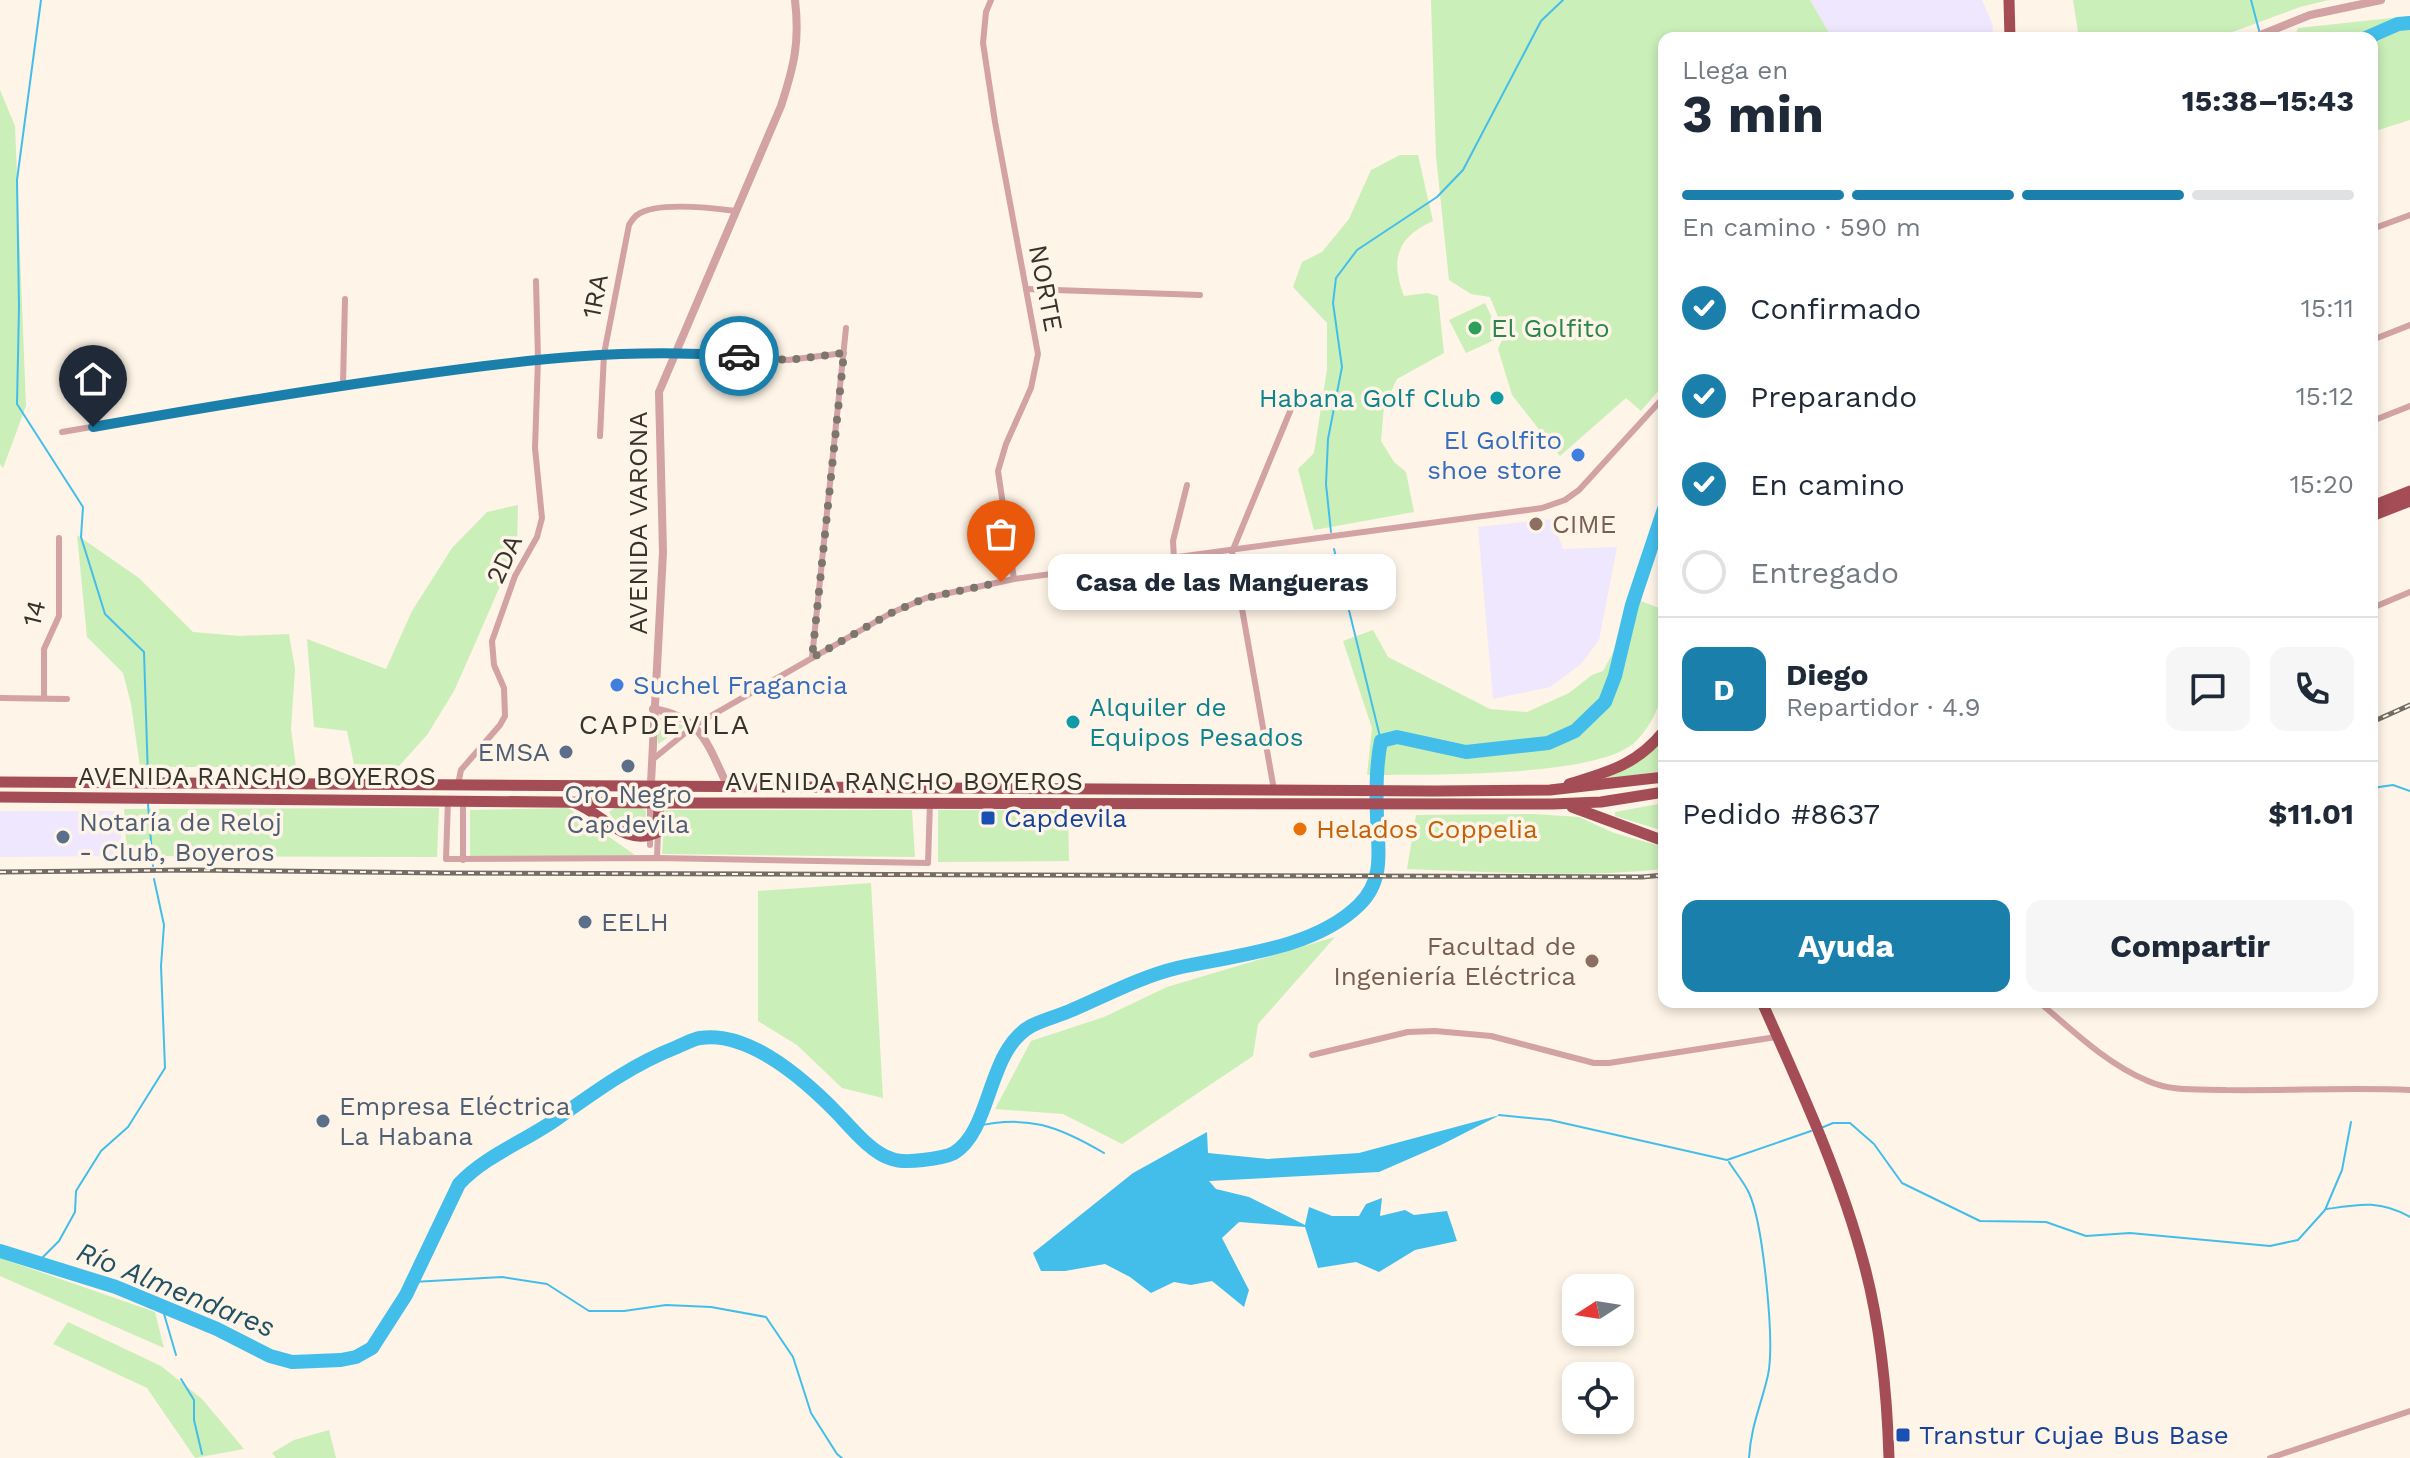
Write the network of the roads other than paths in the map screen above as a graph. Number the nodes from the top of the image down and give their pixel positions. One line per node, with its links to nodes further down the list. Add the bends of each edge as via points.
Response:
1 (795, 0): 7 (street, AVENIDA VARONA, via 795,63)
2 (991, 0): 11 (street, NORTE, via 983,43)
3 (2009, 0): 5 (highway)
4 (2381, 0): 6 (street, via 2310,15)
5 (2010, 32)
6 (2268, 32)
7 (736, 211): 17 (street, AVENIDA VARONA); 19 (street, 1RA, via 673,208 636,215 629,225)
8 (2410, 215): 9 (street)
9 (2378, 227)
10 (536, 281): 20 (street, 2DA)
11 (1026, 289): 12 (street); 36 (street, NORTE, via 1038,354 1031,388 998,471)
12 (1200, 295)
13 (345, 299): 21 (street)
14 (2410, 325): 16 (street)
15 (846, 328): 18 (street)
16 (2378, 338)
17 (676, 352): 18 (street, via 788,360); 19 (street); 43 (street, AVENIDA VARONA, via 659,392 663,552)
18 (844, 353): 39 (street)
19 (604, 354): 20 (street); 27 (street, 1RA)
20 (538, 359): 21 (street); 49 (street, 2DA, via 535,448 542,518 492,641 505,716 461,770)
21 (343, 384): 26 (street)
22 (1658, 404): 34 (street, via 1579,490 1559,503)
23 (2410, 406): 25 (street)
24 (1291, 409): 34 (street)
25 (2378, 419)
26 (62, 432)
27 (600, 436)
28 (1187, 485): 35 (street, via 1173,541)
29 (2410, 491): 31 (highway)
30 (2410, 501): 32 (highway)
31 (2378, 504)
32 (2378, 514)
33 (59, 538): 41 (street, 14, via 59,616 44,649)
34 (1232, 552): 35 (street); 52 (street)
35 (1174, 559): 36 (street)
36 (1014, 579): 39 (street, via 926,598)
37 (2410, 592): 38 (street)
38 (2378, 605)
39 (812, 658): 44 (street)
40 (0, 698): 41 (street)
41 (44, 698): 42 (street)
42 (67, 699)
43 (653, 709): 44 (street, via 676,713); 46 (street, AVENIDA VARONA)
44 (695, 725): 46 (street); 51 (street)
45 (1658, 738): 53 (highway, via 1635,760)
46 (652, 760): 50 (street, AVENIDA VARONA)
47 (1658, 778): 53 (highway, AVENIDA RANCHO BOYEROS)
48 (0, 782): 49 (highway, AVENIDA RANCHO BOYEROS)
49 (458, 784): 50 (highway, AVENIDA RANCHO BOYEROS)
50 (652, 786): 51 (highway, AVENIDA RANCHO BOYEROS); 61 (street, AVENIDA VARONA)
51 (728, 787): 52 (highway, AVENIDA RANCHO BOYEROS)
52 (1274, 790): 55 (highway, AVENIDA RANCHO BOYEROS)
53 (1550, 790): 57 (highway, AVENIDA RANCHO BOYEROS)
54 (1658, 793): 63 (highway, AVENIDA RANCHO BOYEROS)
55 (1331, 796): 57 (highway, AVENIDA RANCHO BOYEROS); 62 (highway, AVENIDA RANCHO BOYEROS)
56 (0, 797): 58 (highway, AVENIDA RANCHO BOYEROS)
57 (1434, 797): 63 (highway, AVENIDA RANCHO BOYEROS)
58 (448, 800): 59 (highway, AVENIDA RANCHO BOYEROS); 67 (street, via 446,859)
59 (463, 800): 60 (highway, AVENIDA RANCHO BOYEROS); 67 (street)
60 (567, 801): 61 (highway, AVENIDA RANCHO BOYEROS); 64 (highway, via 630,836)
61 (654, 802): 62 (highway, AVENIDA RANCHO BOYEROS); 64 (highway)
62 (930, 802): 66 (street, via 928,863)
63 (1552, 804): 65 (highway, via 1588,811)
64 (650, 838): 66 (street); 66 (street)
65 (1658, 839)
66 (657, 858): 67 (street)
67 (463, 860)
68 (1765, 1008): 70 (highway)
69 (2046, 1008): 72 (street, via 2121,1068 2172,1089)
70 (1777, 1036): 71 (street, via 1609,1063 1491,1036 1435,1031 1408,1032); 74 (highway, via 1825,1144 1864,1266 1884,1378)
71 (1312, 1055)
72 (2410, 1090)
73 (2410, 1411): 75 (street)
74 (1889, 1458)
75 (2270, 1458)

